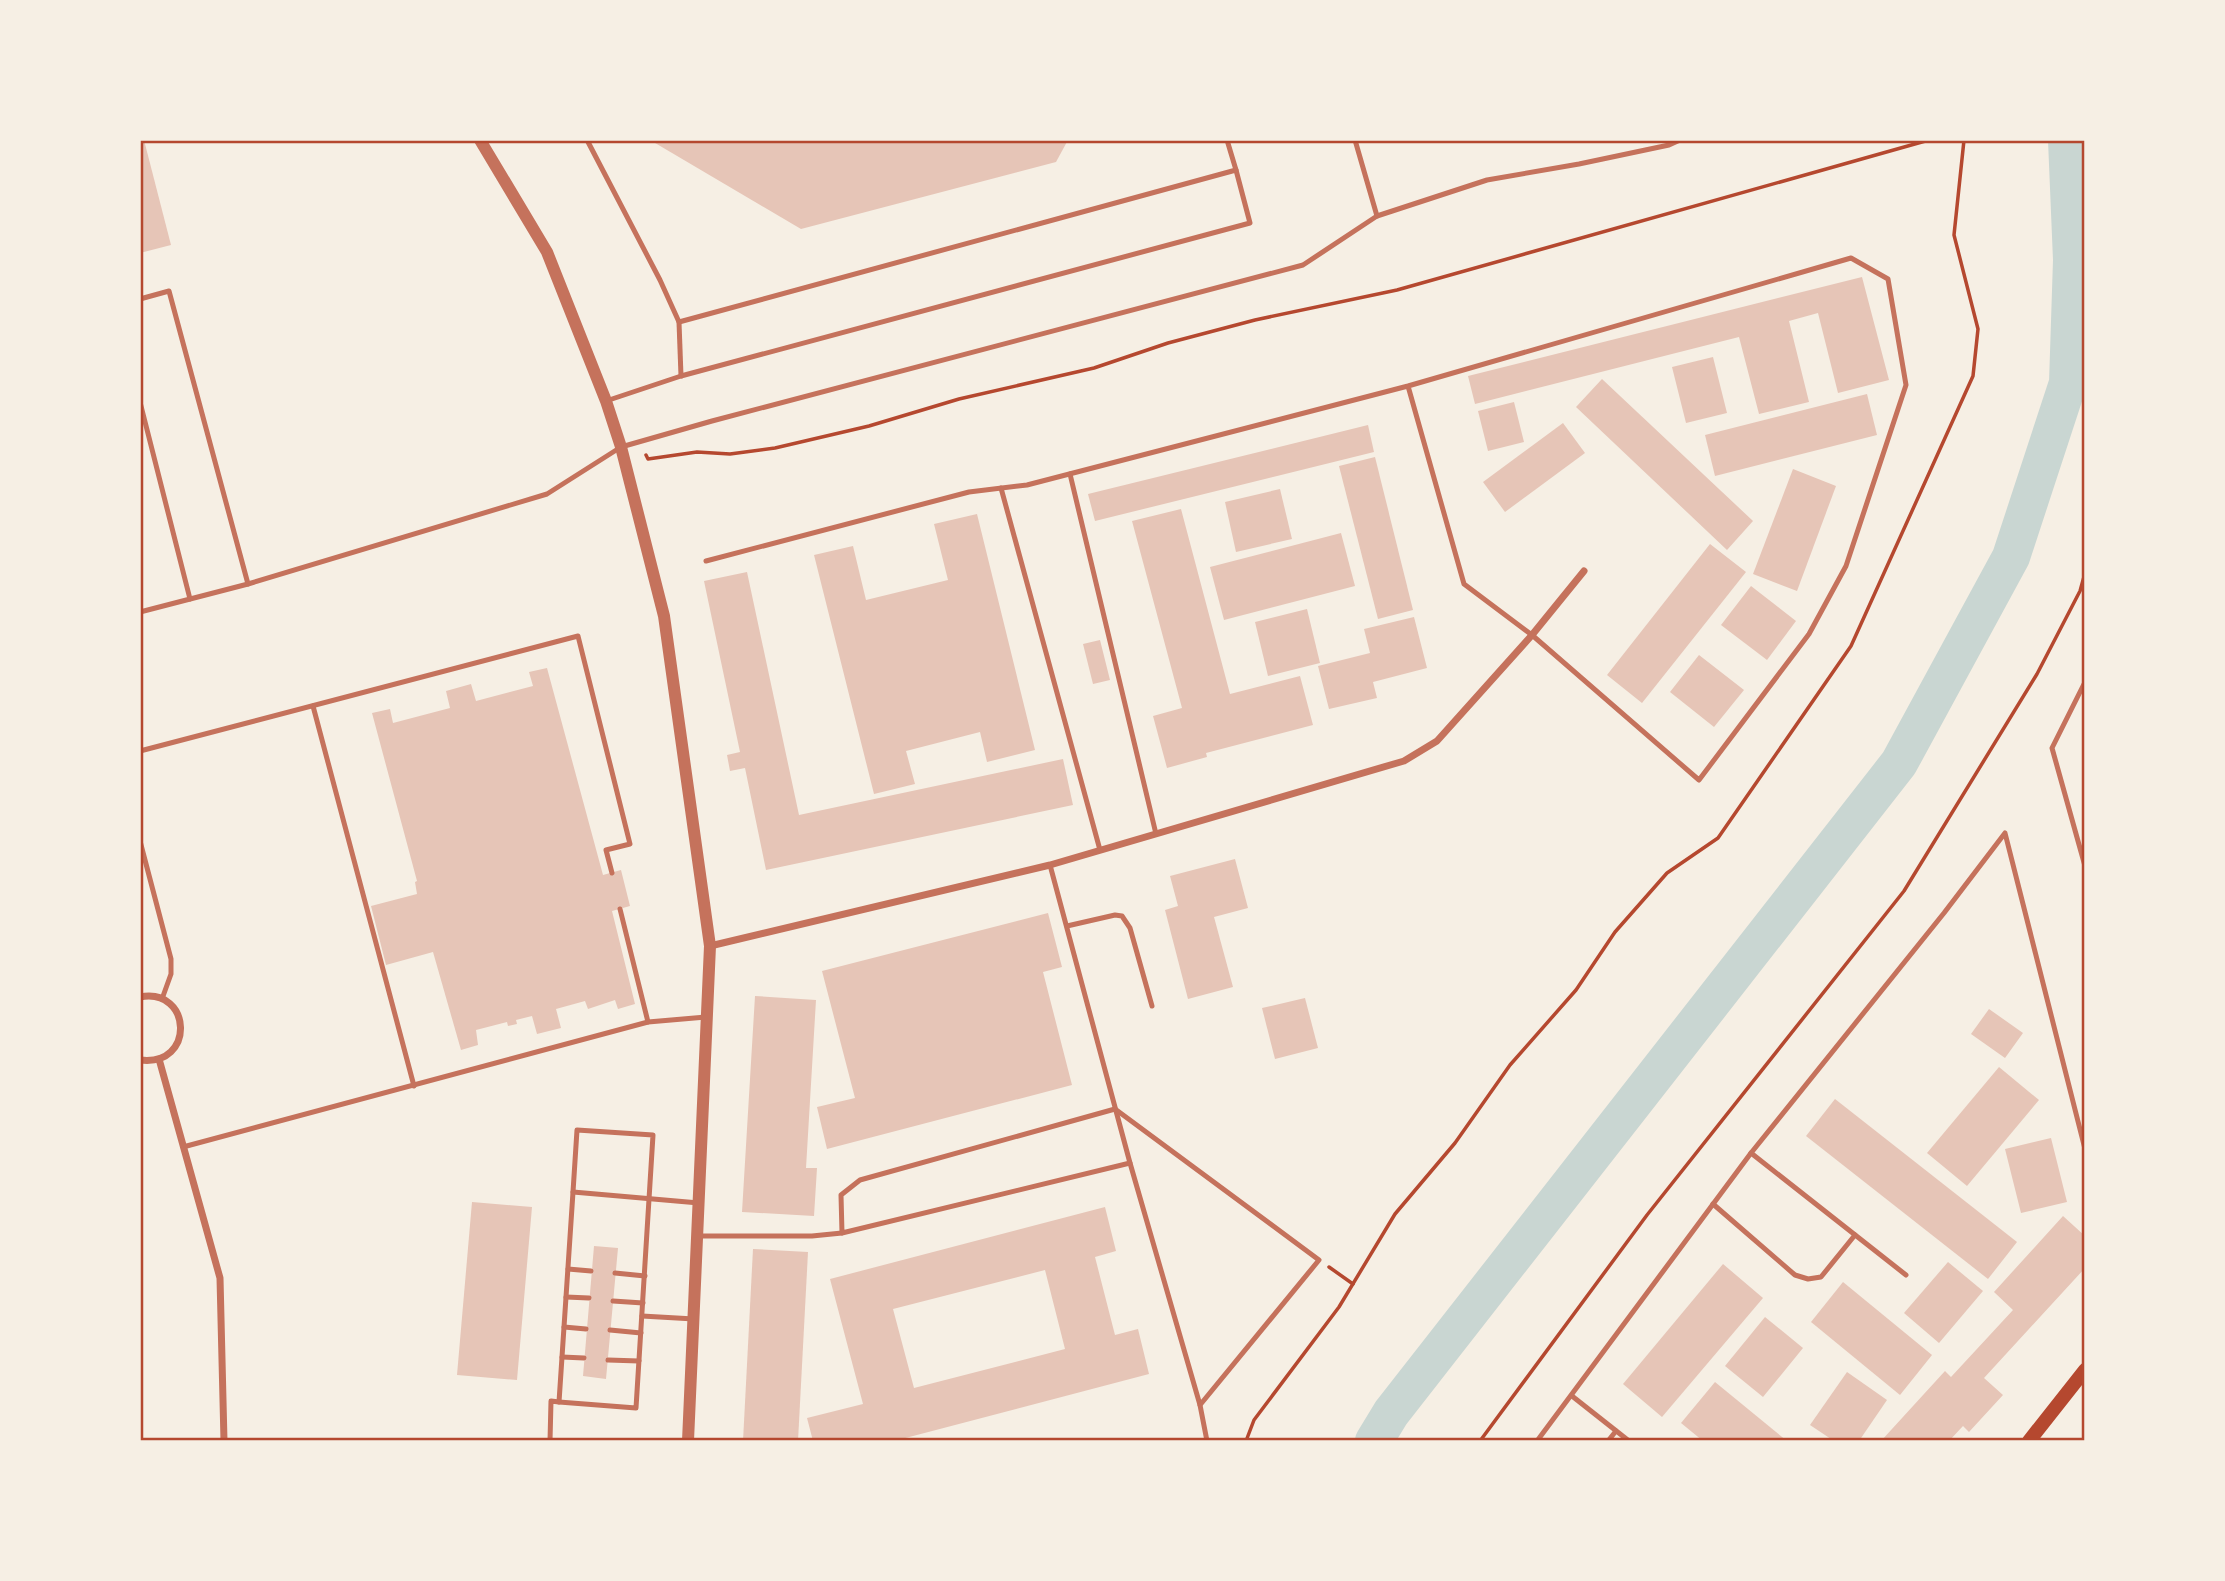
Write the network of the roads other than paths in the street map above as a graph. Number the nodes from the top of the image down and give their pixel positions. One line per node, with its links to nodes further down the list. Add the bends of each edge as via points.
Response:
1 (480, 140): 12 (street, via 547,252)
2 (587, 140): 9 (lane)
3 (1227, 140): 6 (lane)
4 (1355, 140): 7 (lane)
5 (1680, 140): 7 (lane, via 1487,180)
6 (1236, 170): 9 (lane); 10 (lane, via 1250,223)
7 (1377, 216): 14 (lane, via 1303,265)
8 (140, 299): 19 (lane, via 169,291)
9 (680, 322): 10 (lane)
10 (681, 376): 12 (lane)
11 (1408, 386): 15 (lane); 22 (lane, via 1464,584); 22 (lane, via 1851,257 1888,279 1906,385 1846,566 1809,634 1699,780)
12 (606, 401): 14 (street)
13 (140, 402): 20 (lane)
14 (621, 447): 19 (lane, via 547,494); 34 (street, via 664,617)
15 (1070, 474): 16 (lane); 26 (lane)
16 (1001, 488): 17 (lane, via 969,492); 28 (lane)
17 (706, 561)
18 (1584, 571): 22 (street)
19 (248, 584): 20 (lane)
20 (190, 599): 21 (lane)
21 (140, 612)
22 (1532, 635): 26 (street, via 1437,741 1404,761)
23 (2085, 682): 30 (lane, via 2052,748)
24 (313, 706): 25 (lane); 31 (lane, via 578,636 630,844 606,850); 42 (lane)
25 (140, 751)
26 (1156, 834): 28 (street)
27 (140, 841): 36 (lane, via 171,959)
28 (1101, 850): 29 (street)
29 (1050, 864): 33 (lane); 34 (street)
30 (2085, 866)
31 (612, 873)
32 (621, 909): 39 (lane)
33 (1066, 926): 37 (lane, via 1122,915 1130,928); 43 (lane)
34 (710, 946): 38 (street)
35 (140, 997): 36 (street)
36 (162, 999): 40 (street, via 175,1008 181,1027 175,1047)
37 (1152, 1006)
38 (706, 1017): 39 (lane); 50 (street)
39 (648, 1022): 42 (lane)
40 (159, 1059): 41 (street); 44 (street)
41 (140, 1060)
42 (414, 1086): 44 (lane)
43 (1115, 1109): 47 (lane); 52 (lane, via 860,1180 841,1195); 77 (lane, via 1319,1259)
44 (184, 1147): 79 (street, via 220,1278)
45 (2085, 1149): 46 (lane, via 2005,833)
46 (1751, 1153): 51 (lane); 53 (lane)
47 (1130, 1163): 52 (lane); 77 (lane)
48 (572, 1192): 49 (lane); 49 (lane, via 577,1130 653,1135); 55 (lane)
49 (649, 1199): 50 (lane); 59 (lane)
50 (699, 1203): 54 (street)
51 (1713, 1204): 53 (lane, via 1794,1275 1808,1279 1821,1277); 75 (lane)
52 (842, 1233): 54 (lane)
53 (1855, 1235): 58 (lane)
54 (697, 1236): 65 (street)
55 (568, 1269): 56 (lane); 60 (lane)
56 (592, 1271)
57 (615, 1273): 59 (lane)
58 (1906, 1275)
59 (645, 1276): 63 (lane)
60 (566, 1297): 61 (lane); 66 (lane)
61 (589, 1298)
62 (613, 1301): 63 (lane)
63 (643, 1303): 64 (lane)
64 (642, 1316): 65 (lane); 69 (lane)
65 (694, 1319): 81 (street)
66 (564, 1327): 67 (lane); 70 (lane)
67 (586, 1329)
68 (610, 1331): 69 (lane)
69 (641, 1333): 73 (lane)
70 (562, 1357): 71 (lane); 76 (lane)
71 (584, 1359)
72 (608, 1360): 73 (lane)
73 (639, 1361): 76 (lane, via 636,1408)
74 (2085, 1370): 86 (main road)
75 (1572, 1396): 78 (lane); 83 (lane)
76 (559, 1402): 80 (lane, via 551,1401)
77 (1200, 1405): 82 (lane)
78 (1616, 1431): 84 (lane); 85 (lane)
79 (225, 1441)
80 (550, 1441)
81 (688, 1441)
82 (1207, 1441)
83 (1537, 1441)
84 (1608, 1441)
85 (1629, 1441)
86 (2029, 1441)

